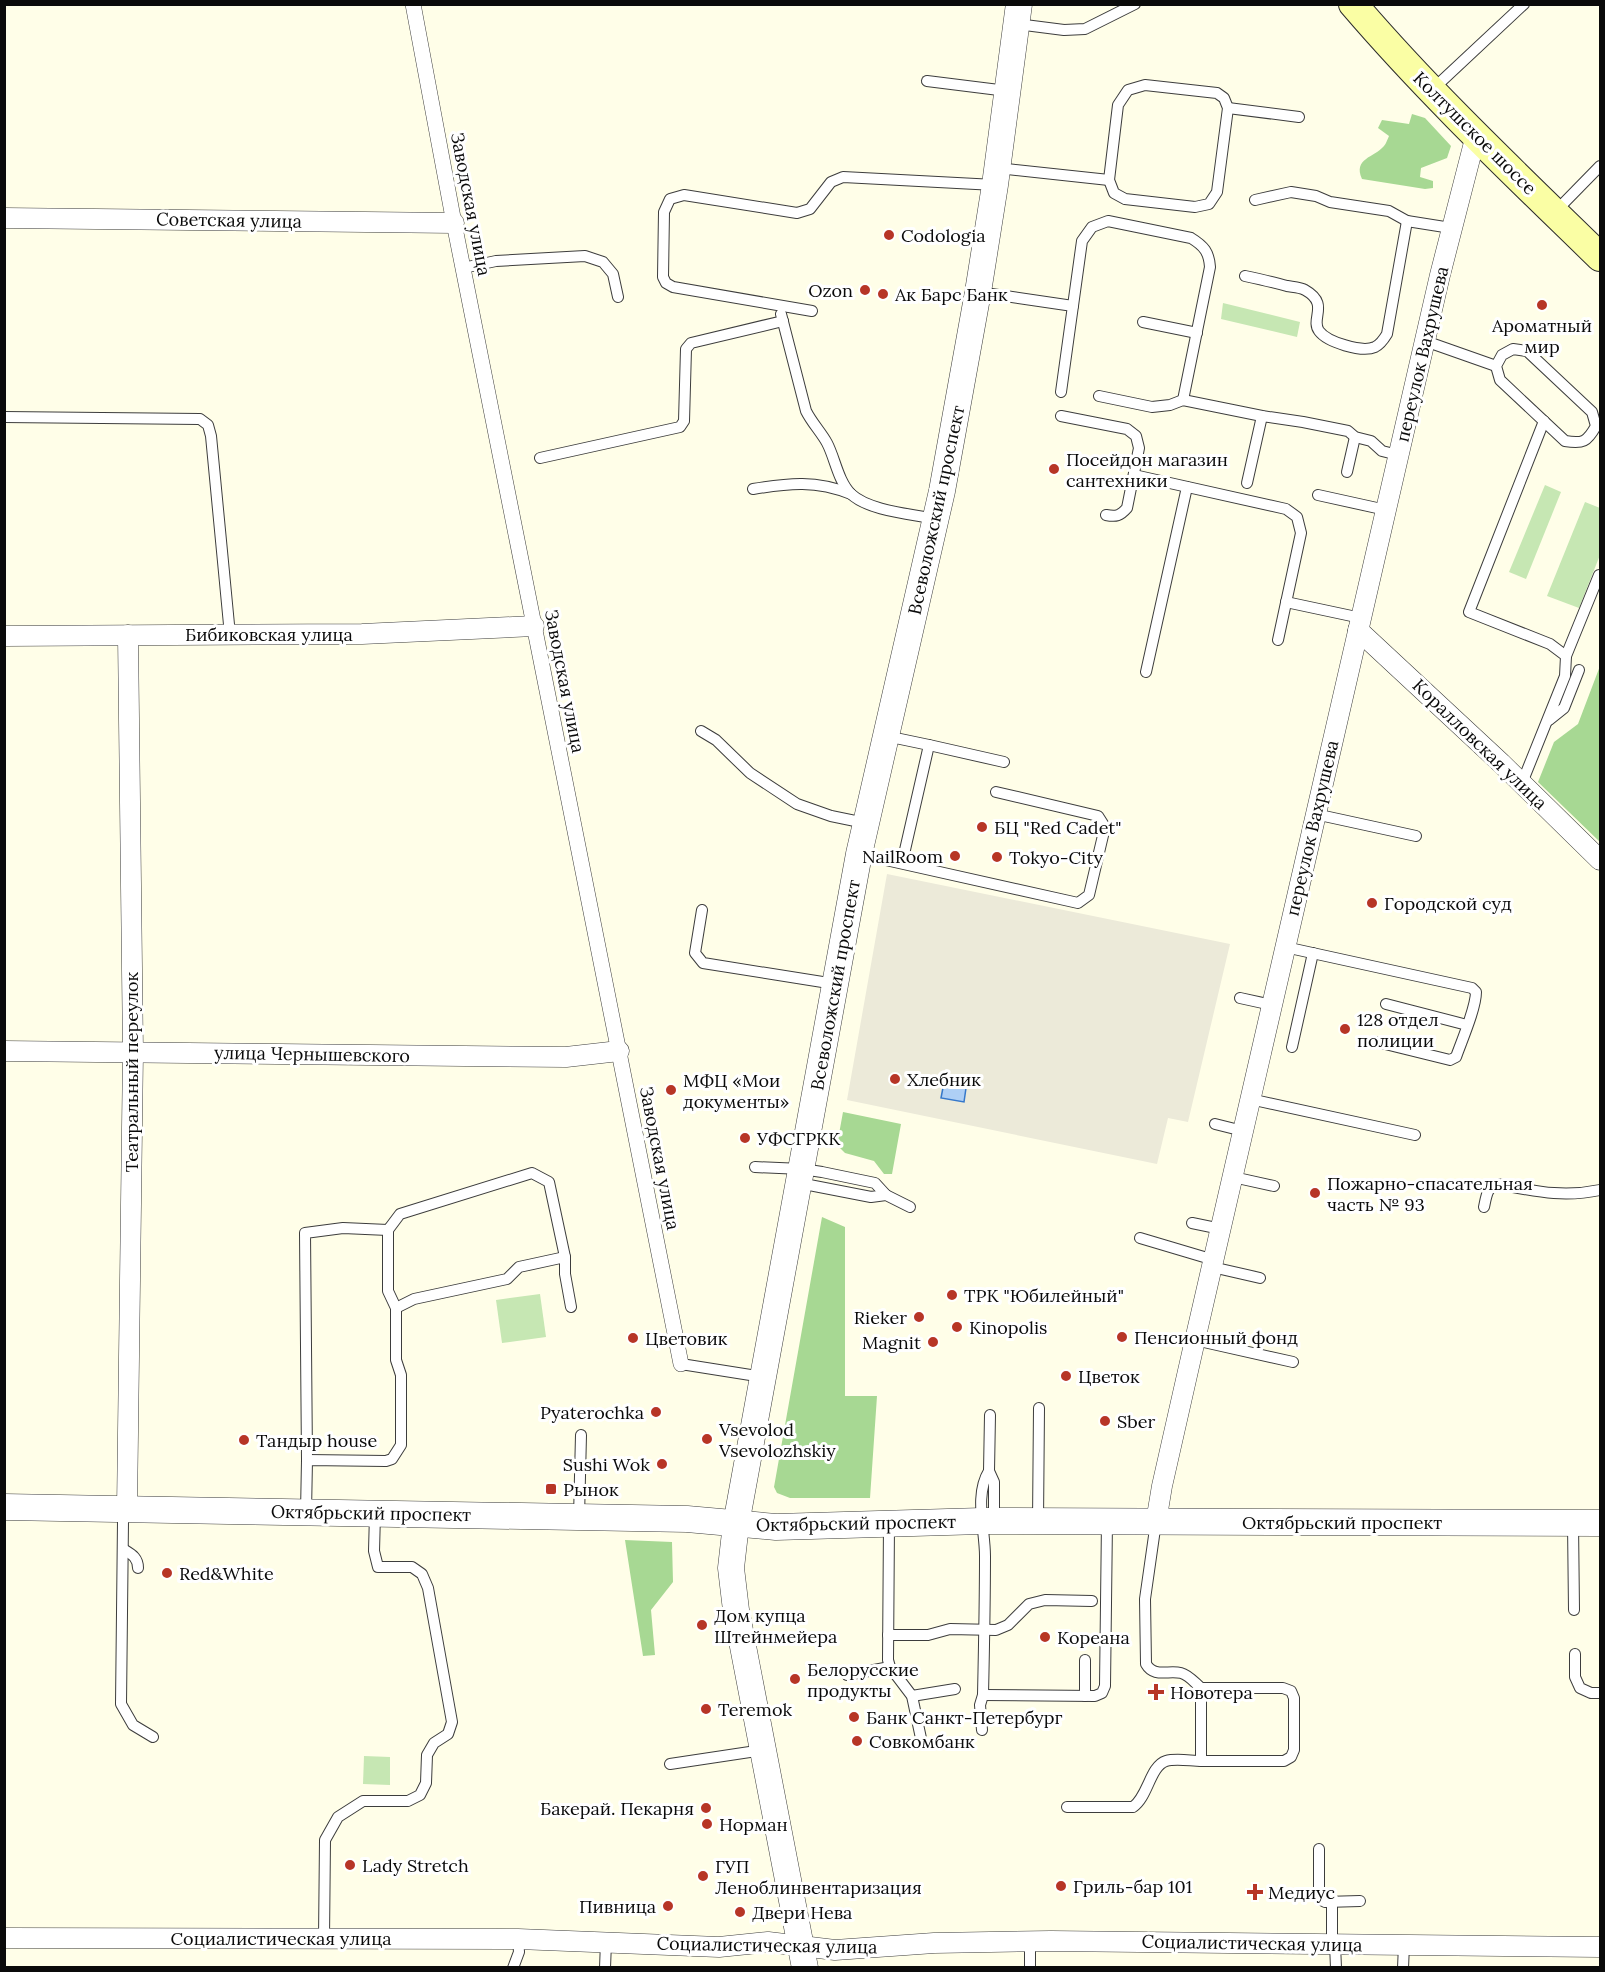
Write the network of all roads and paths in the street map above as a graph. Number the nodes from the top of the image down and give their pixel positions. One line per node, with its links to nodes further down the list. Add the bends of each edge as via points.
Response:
1 (413, 4): 19 (street, Заводская улица)
2 (1135, 4): 5 (lane, via 1085,28 1064,30)
3 (1353, 4): 7 (main road, Колтушское шоссе)
4 (1524, 4): 7 (lane)
5 (1018, 14): 8 (street, Всеволожский проспект)
6 (927, 81): 8 (lane)
7 (1431, 90): 11 (main road, Колтушское шоссе)
8 (1009, 91): 13 (street, Всеволожский проспект)
9 (1228, 108): 10 (lane); 14 (lane, via 1217,93 1145,85 1128,90 1118,105); 14 (lane, via 1217,192 1209,204 1195,207 1125,199 1114,193)
10 (1299, 117)
11 (1476, 135): 16 (main road, Колтушское шоссе); 20 (street, переулок Вахрушева)
12 (1600, 166): 16 (lane)
13 (997, 177): 14 (lane); 24 (street, Всеволожский проспект); 26 (lane, via 843,177 831,182 810,209 797,213 684,195 670,199 664,212 666,283)
14 (1109, 180)
15 (1255, 200): 18 (lane, via 1291,192 1389,211)
16 (1555, 213): 21 (main road, Колтушское шоссе)
17 (4, 218): 19 (street, Советская улица)
18 (1407, 221): 20 (lane); 23 (lane, via 1387,334 1374,348 1365,350 1337,343 1319,331 1317,301 1305,290)
19 (454, 223): 22 (street, Заводская улица)
20 (1451, 228): 32 (street, переулок Вахрушева)
21 (1600, 257)
22 (463, 268): 25 (lane, via 496,261 585,256 603,262 613,274); 57 (street, Заводская улица)
23 (1245, 276)
24 (978, 292): 27 (lane); 53 (street, Всеволожский проспект)
25 (618, 297)
26 (779, 305): 28 (lane); 29 (lane)
27 (1073, 306): 31 (lane, via 1082,241 1092,227 1108,221 1191,238 1202,244 1210,267); 34 (lane)
28 (812, 311)
29 (783, 321): 43 (lane, via 691,343 686,349 684,421 680,427); 49 (lane, via 806,411 826,441)
30 (1143, 322): 31 (lane)
31 (1197, 333): 36 (lane)
32 (1425, 341): 33 (lane); 42 (street, переулок Вахрушева)
33 (1496, 366): 40 (lane, via 1500,380); 40 (lane, via 1502,355 1513,349 1527,351 1592,412 1596,426 1590,438 1579,443 1565,441)
34 (1061, 392)
35 (1099, 396): 36 (lane, via 1152,407)
36 (1183, 400): 38 (lane)
37 (1061, 416): 45 (lane, via 1127,429 1136,436 1139,448)
38 (1262, 416): 41 (lane, via 1348,431); 46 (lane)
39 (4, 417): 59 (lane, via 200,419 208,425)
40 (1544, 421): 62 (lane, via 1469,612 1550,644)
41 (1355, 437): 42 (lane); 44 (lane)
42 (1398, 455): 51 (street, переулок Вахрушева)
43 (540, 458)
44 (1347, 472)
45 (1134, 475): 47 (lane); 52 (lane, via 1127,508 1121,515)
46 (1247, 483)
47 (1187, 487): 55 (lane, via 1286,509 1297,518 1301,532); 64 (lane)
48 (753, 489): 49 (lane, via 811,484 832,486)
49 (851, 494): 53 (lane, via 876,508)
50 (1318, 495): 51 (lane)
51 (1386, 510): 56 (street, переулок Вахрушева)
52 (1106, 515)
53 (936, 519): 67 (street, Всеволожский проспект)
54 (1599, 575): 62 (lane)
55 (1286, 602): 56 (lane); 61 (lane)
56 (1359, 624): 70 (street, Коралловская улица); 72 (street, переулок Вахрушева)
57 (534, 626): 59 (street, Бибиковская улица); 89 (street, Заводская улица)
58 (128, 635): 59 (street, Бибиковская улица); 60 (street, Бибиковская улица); 90 (street, Театральный переулок)
59 (230, 635)
60 (4, 636)
61 (1278, 640)
62 (1566, 656): 65 (lane, via 1565,676)
63 (1579, 670): 65 (lane, via 1564,708)
64 (1146, 672)
65 (1546, 722): 70 (lane)
66 (702, 731): 73 (lane, via 750,772 797,804)
67 (886, 736): 68 (lane); 73 (street, Всеволожский проспект)
68 (929, 745): 69 (lane); 77 (lane)
69 (1004, 762)
70 (1522, 783): 76 (street, Коралловская улица)
71 (996, 792): 77 (lane, via 1098,816 1105,828 1089,895 1078,903)
72 (1315, 814): 74 (lane); 79 (street, переулок Вахрушева)
73 (866, 823): 75 (street, Всеволожский проспект)
74 (1416, 836)
75 (859, 854): 77 (lane); 81 (street, Всеволожский проспект)
76 (1600, 860)
77 (902, 863)
78 (702, 910): 81 (lane, via 695,953 703,963)
79 (1285, 947): 80 (lane); 84 (street, переулок Вахрушева)
80 (1313, 953): 85 (lane, via 1472,988 1476,997); 87 (lane)
81 (836, 984): 96 (street, Всеволожский проспект)
82 (1240, 998): 84 (lane)
83 (1386, 1004): 85 (lane)
84 (1272, 1005): 91 (street, переулок Вахрушева)
85 (1467, 1025): 86 (lane, via 1454,1060)
86 (1377, 1042)
87 (1292, 1047)
88 (4, 1051): 90 (street, улица Чернышевского)
89 (619, 1051): 90 (street, улица Чернышевского, via 566,1057); 113 (street, Заводская улица)
90 (132, 1052): 120 (street, Театральный переулок)
91 (1250, 1099): 93 (street, переулок Вахрушева); 94 (lane)
92 (1215, 1124): 93 (lane)
93 (1243, 1131): 97 (street, переулок Вахрушева)
94 (1415, 1136)
95 (755, 1167): 96 (lane)
96 (800, 1176): 100 (lane, via 875,1184 886,1195); 114 (street, Всеволожский проспект)
97 (1233, 1177): 98 (lane); 103 (street, переулок Вахрушева)
98 (1274, 1186)
99 (1600, 1190): 101 (lane, via 1553,1194 1497,1184 1490,1188)
100 (910, 1207)
101 (1484, 1207)
102 (1192, 1223): 103 (lane)
103 (1221, 1229): 107 (street, переулок Вахрушева)
104 (388, 1230): 106 (lane, via 400,1214 532,1173 549,1182); 110 (lane, via 388,1291); 118 (lane, via 343,1228 305,1233)
105 (1140, 1238): 107 (lane)
106 (565, 1257): 109 (lane); 110 (lane, via 519,1267 507,1279 414,1299)
107 (1213, 1264): 108 (lane); 111 (street, переулок Вахрушева)
108 (1260, 1278)
109 (571, 1307)
110 (396, 1308): 118 (lane, via 396,1360 401,1375 400,1445 392,1459)
111 (1196, 1340): 112 (lane); 127 (street, переулок Вахрушева)
112 (1293, 1362)
113 (681, 1364): 114 (lane)
114 (763, 1377): 130 (street, Всеволожский проспект)
115 (1038, 1408): 125 (lane)
116 (990, 1415): 124 (lane, via 989,1471 994,1482)
117 (580, 1435): 123 (lane)
118 (307, 1460): 121 (lane)
119 (4, 1507): 120 (street, Октябрьский проспект)
120 (127, 1509): 121 (street, Октябрьский проспект); 132 (lane)
121 (306, 1512): 122 (street, Октябрьский проспект)
122 (375, 1513): 123 (street, Октябрьский проспект); 159 (lane, via 374,1551 378,1567 412,1567 422,1574 428,1588 452,1722 448,1734 434,1743 427,1755 426,1783 420,1795 408,1801 363,1801 338,1817 325,1840)
123 (579, 1517): 130 (street, Октябрьский проспект)
124 (988, 1521): 125 (street, Октябрьский проспект); 131 (street, Октябрьский проспект); 136 (lane)
125 (1038, 1521): 126 (street, Октябрьский проспект)
126 (1107, 1521): 127 (street, Октябрьский проспект); 147 (lane, via 1105,1686 1102,1693)
127 (1156, 1522): 128 (street, Октябрьский проспект); 142 (lane, via 1145,1599 1146,1664 1156,1673 1187,1675)
128 (1572, 1523): 129 (street, Октябрьский проспект); 135 (lane)
129 (1600, 1523)
130 (736, 1524): 131 (street, Октябрьский проспект); 151 (street, Всеволожский проспект, via 732,1568 735,1610)
131 (889, 1524): 137 (lane)
132 (123, 1549): 133 (lane, via 135,1556); 149 (lane, via 121,1704 133,1725)
133 (138, 1568)
134 (1092, 1601): 136 (lane, via 1045,1600 1029,1604 1008,1625)
135 (1574, 1610)
136 (984, 1630): 137 (lane); 145 (lane)
137 (888, 1635): 140 (lane)
138 (1575, 1654): 144 (lane, via 1575,1677 1580,1688)
139 (1086, 1660): 147 (lane)
140 (890, 1667): 141 (lane); 146 (lane)
141 (847, 1675)
142 (1201, 1688): 152 (lane); 152 (lane, via 1283,1688 1291,1691 1294,1698 1291,1757 1284,1761)
143 (955, 1689): 146 (lane)
144 (1600, 1693)
145 (983, 1695): 147 (lane); 148 (lane)
146 (912, 1696): 150 (lane)
147 (1085, 1696)
148 (982, 1730)
149 (153, 1737)
150 (922, 1743)
151 (763, 1750): 153 (lane); 166 (street, Всеволожский проспект)
152 (1201, 1761): 154 (lane, via 1166,1761 1158,1766 1140,1803 1132,1807)
153 (670, 1764)
154 (1067, 1807)
155 (1318, 1849): 157 (lane, via 1319,1896)
156 (1360, 1901): 157 (lane)
157 (1332, 1902): 163 (lane)
158 (4, 1938): 159 (street, Социалистическая улица)
159 (324, 1938): 160 (street, Социалистическая улица)
160 (518, 1939): 162 (street, Социалистическая улица); 167 (lane, via 519,1952)
161 (1030, 1941): 163 (street, Социалистическая улица); 166 (street, Социалистическая улица, via 817,1948); 169 (lane)
162 (606, 1942): 166 (street, Социалистическая улица, via 718,1947 768,1942); 168 (lane)
163 (1334, 1944): 164 (street, Социалистическая улица); 170 (lane)
164 (1404, 1945): 165 (street, Социалистическая улица); 171 (lane)
165 (1600, 1947)
166 (803, 1956)
167 (513, 1968)
168 (604, 1968)
169 (1030, 1968)
170 (1336, 1968)
171 (1403, 1968)

